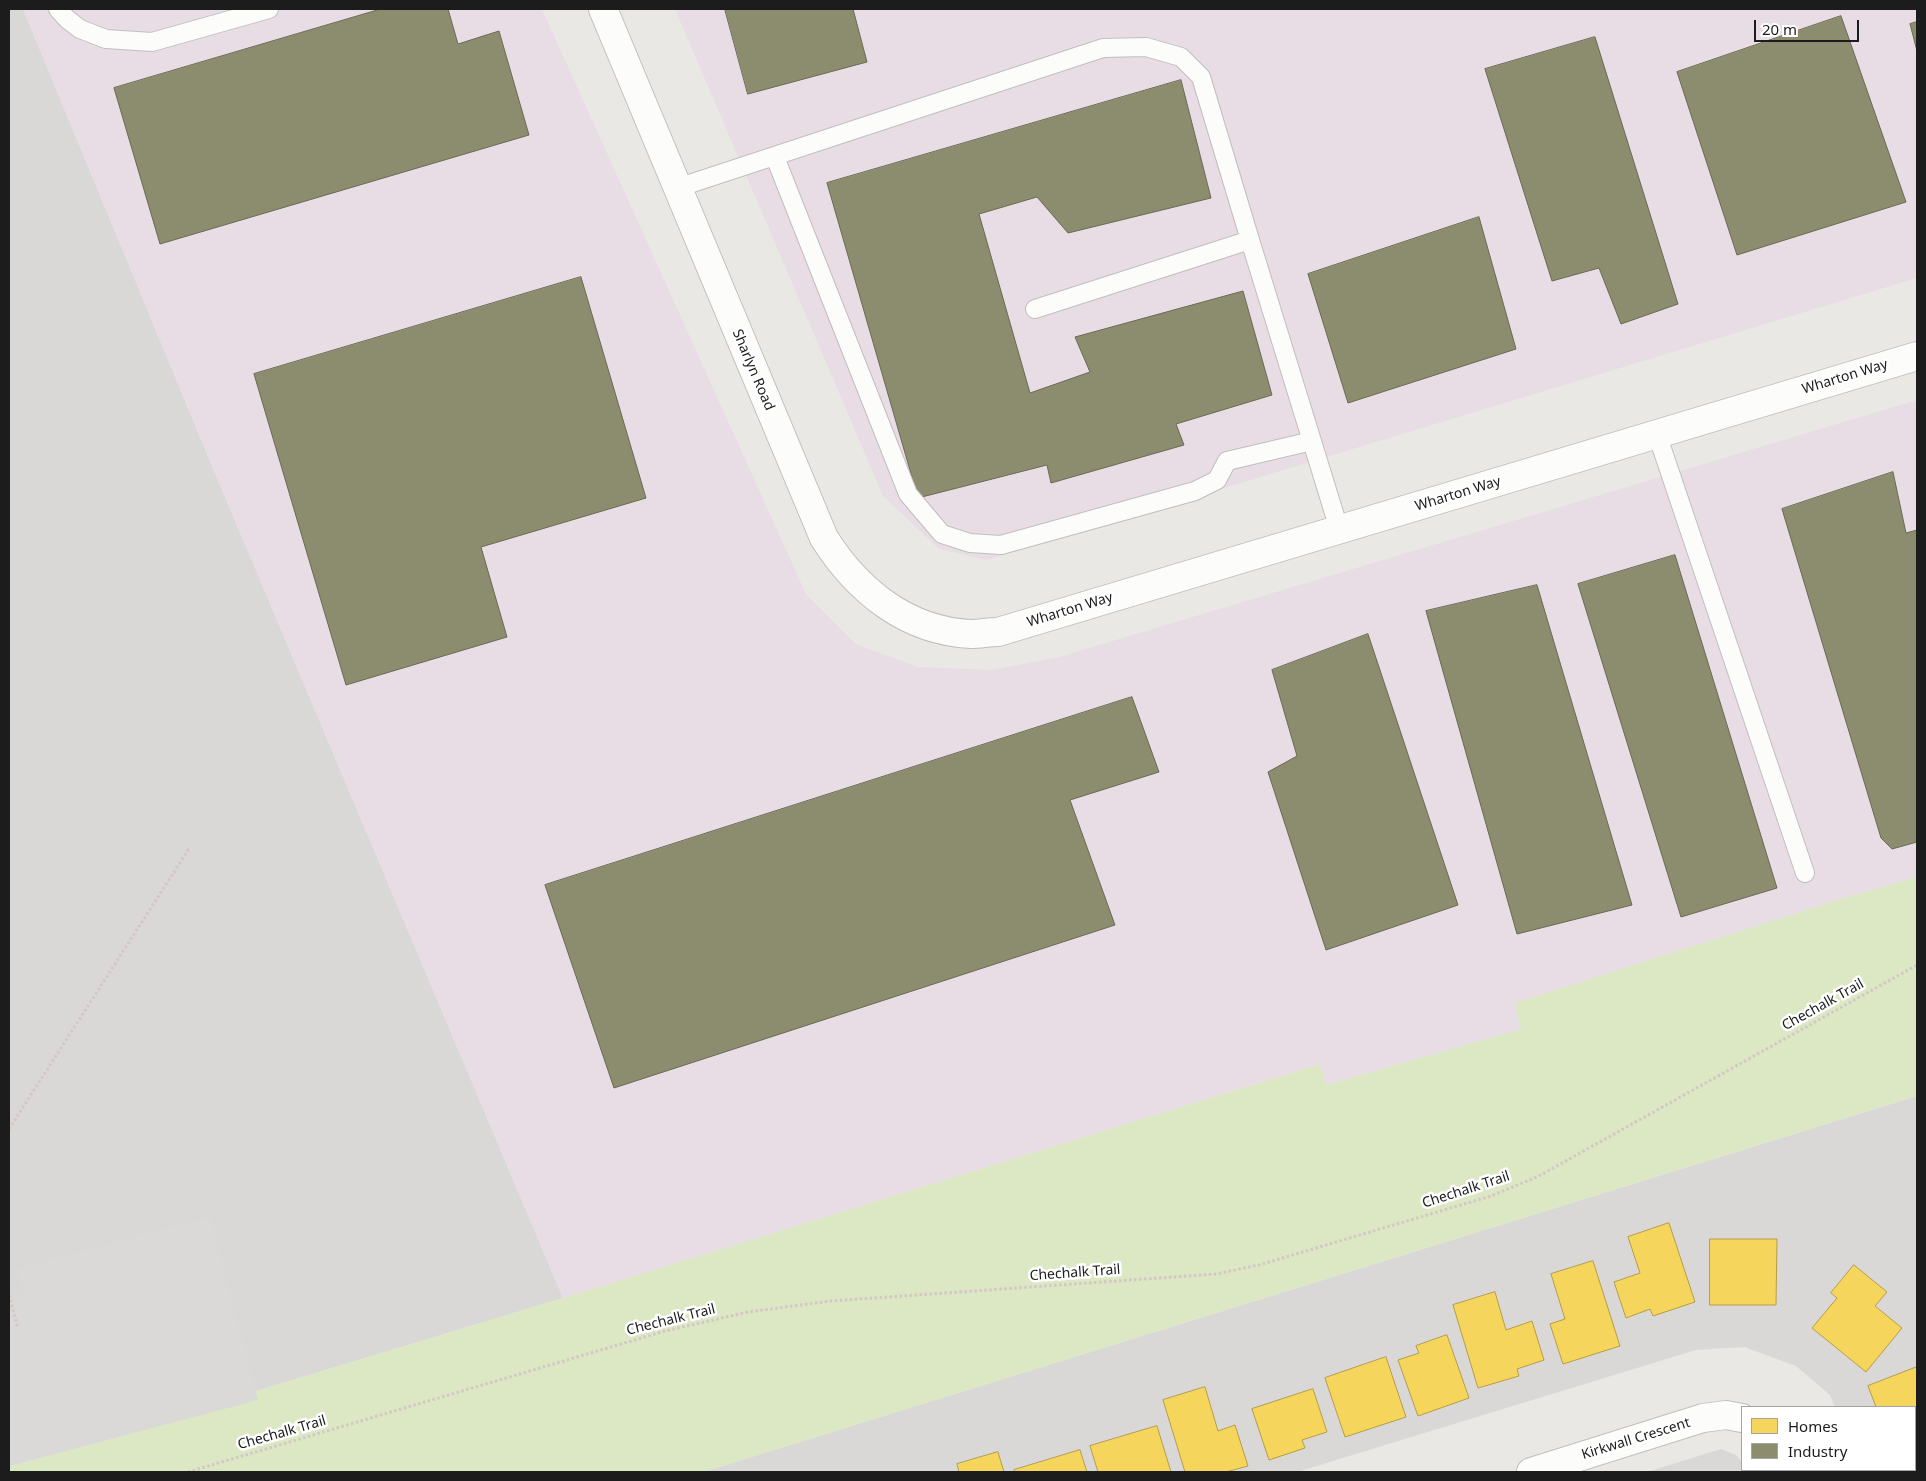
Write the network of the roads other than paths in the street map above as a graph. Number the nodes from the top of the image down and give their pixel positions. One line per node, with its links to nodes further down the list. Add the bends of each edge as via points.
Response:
1 (58, 9): 2 (lane, via 80,29 106,39 152,42)
2 (269, 9)
3 (603, 9): 5 (street, Sharlyn Road)
4 (775, 157): 5 (lane); 6 (lane, via 1103,48 1146,47 1181,57 1201,77); 10 (lane, via 908,494 942,534 970,543 1001,545 1195,491 1218,480 1227,461)
5 (678, 188): 12 (street, Sharlyn Road, via 815,520 835,555 872,595 912,619 951,631 971,634)
6 (1250, 240): 7 (lane); 10 (lane)
7 (1035, 309)
8 (1917, 356): 9 (street, Wharton Way)
9 (1656, 434): 11 (street, Wharton Way); 13 (lane)
10 (1312, 441): 11 (lane)
11 (1339, 529): 12 (street, Wharton Way)
12 (998, 632)
13 (1805, 873)
14 (1741, 1418): 15 (street, Kirkwall Crescent, via 1726,1415 1703,1418)
15 (1531, 1472)

